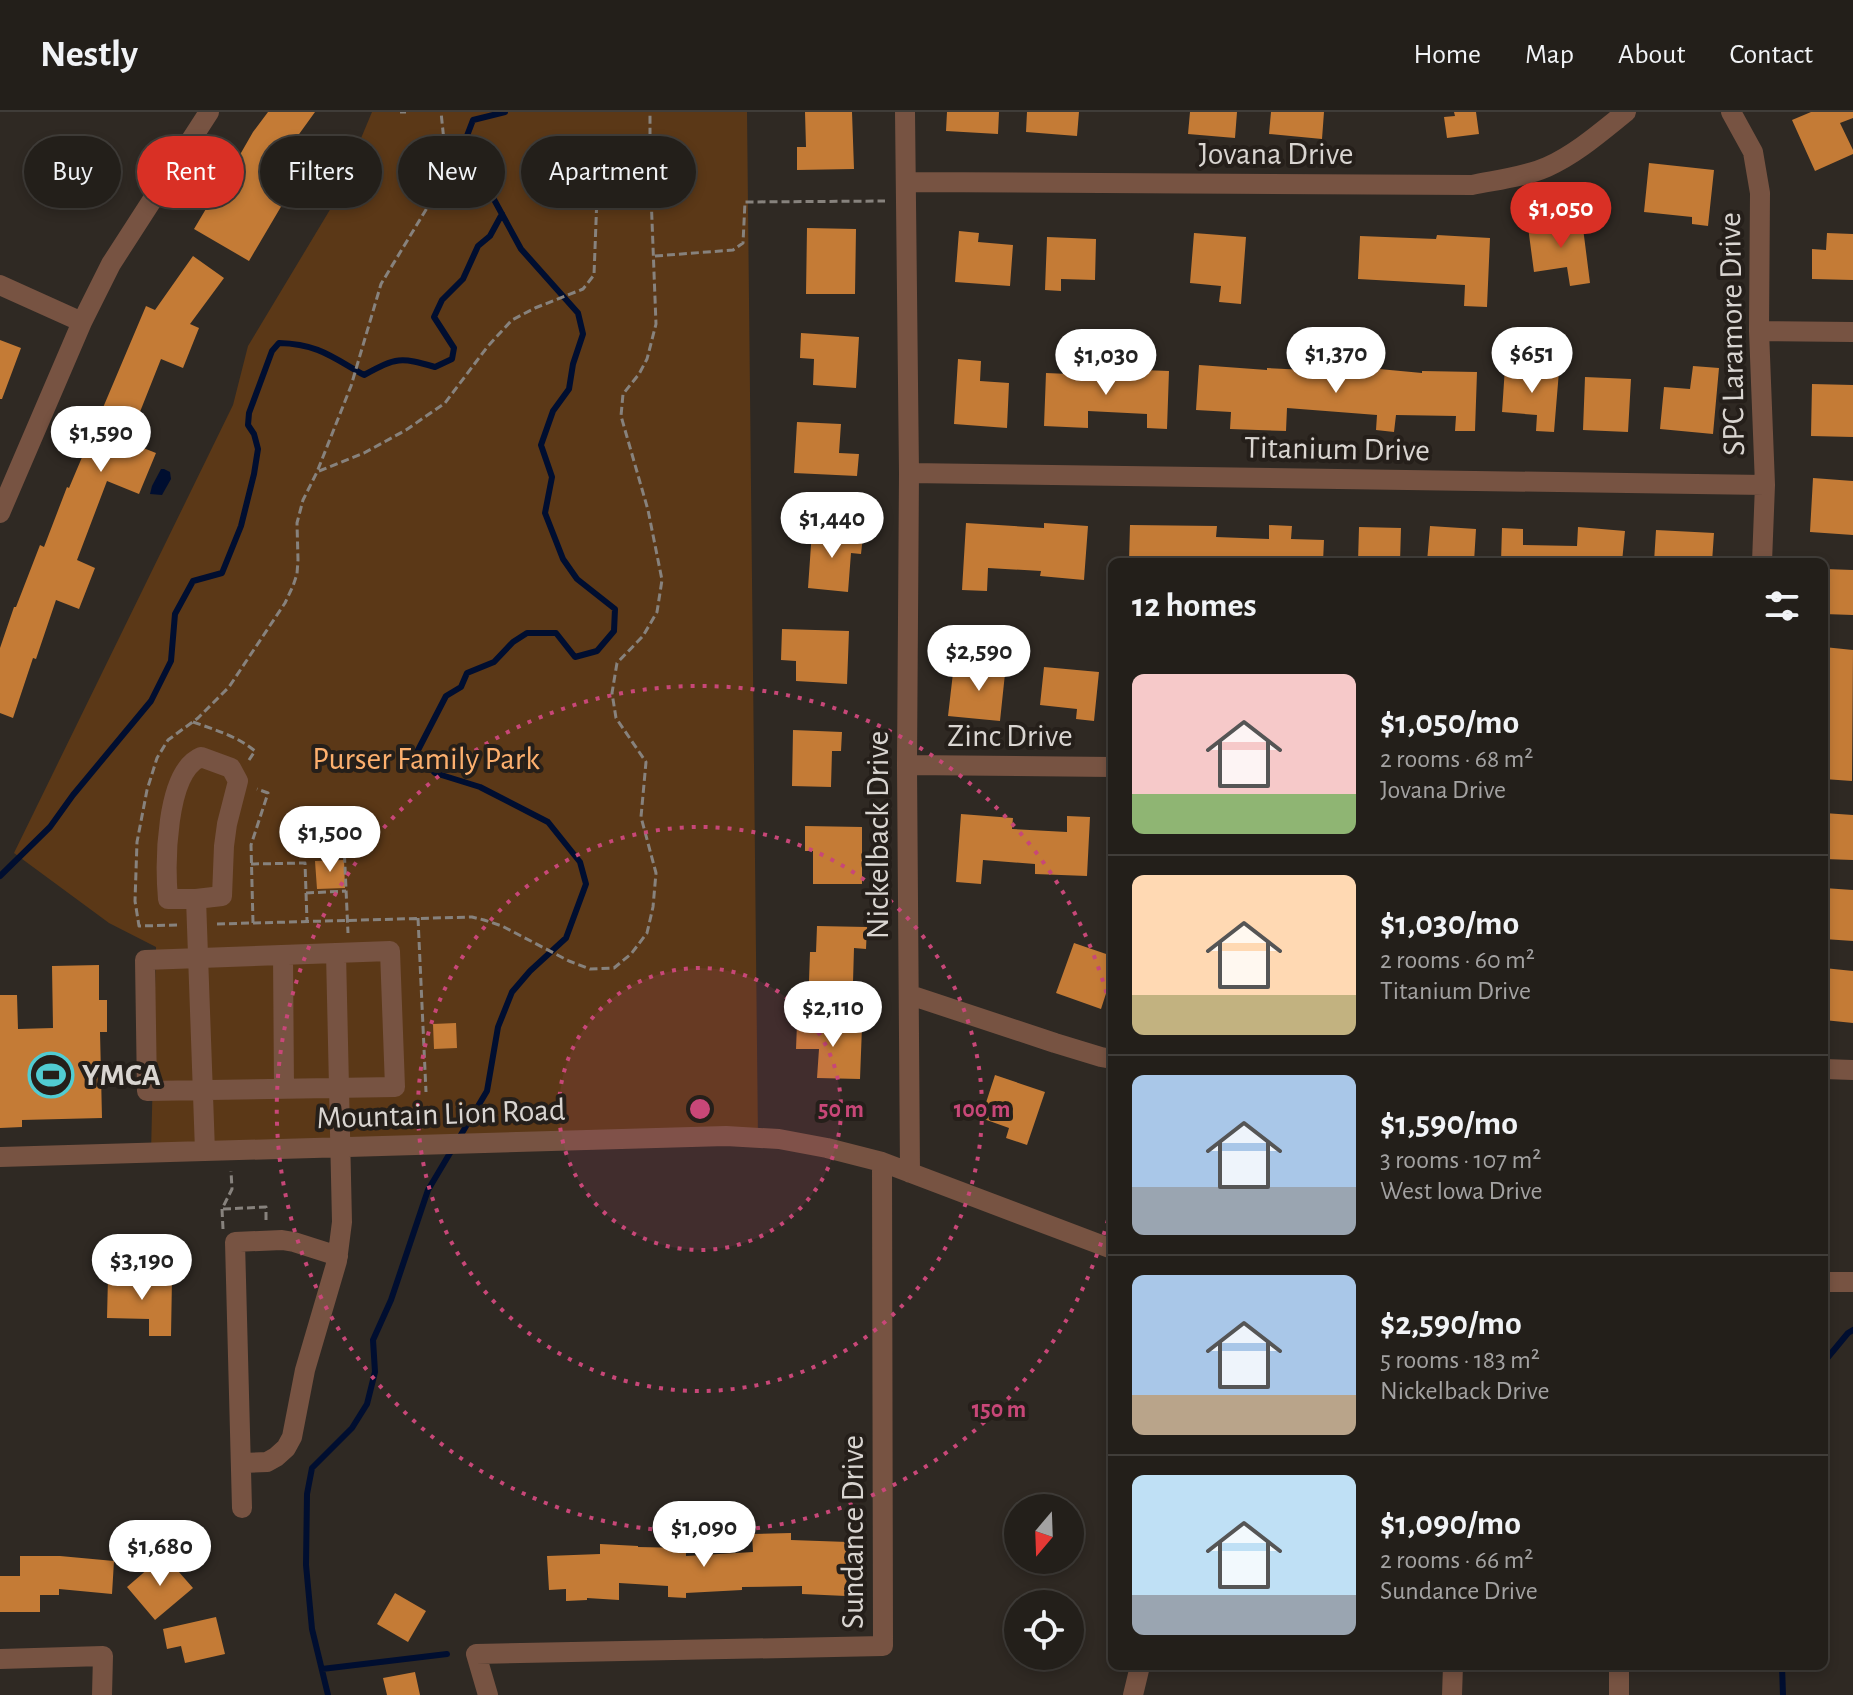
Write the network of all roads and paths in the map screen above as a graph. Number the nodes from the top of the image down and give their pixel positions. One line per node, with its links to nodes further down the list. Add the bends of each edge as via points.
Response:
1 (209, 112): 15 (street, via 111,264)
2 (400, 112): 3 (path)
3 (406, 112)
4 (441, 112): 18 (path, via 444,141 437,179 427,208 381,284 351,386)
5 (650, 112): 9 (path)
6 (905, 112): 10 (street, Nickelback Drive)
7 (1626, 112): 10 (street, Jovana Drive, via 1546,167 1472,185)
8 (1731, 112): 16 (street, SPC Laramore Drive, via 1753,152 1760,193)
9 (650, 136)
10 (906, 191): 13 (path, via 745,202 743,243 733,250); 19 (street, Nickelback Drive)
11 (596, 208): 18 (path, via 594,275 583,289 512,320 445,403 406,430)
12 (652, 208): 13 (path)
13 (655, 256): 30 (path, via 652,345 623,394 621,416 662,580 657,612 617,663 612,693 616,718 646,762 641,817 656,873 647,933 614,968 590,969 484,920)
14 (0, 285): 15 (street)
15 (82, 322): 21 (street)
16 (1759, 331): 17 (street); 20 (street, SPC Laramore Drive)
17 (1853, 332)
18 (317, 472): 33 (path, via 297,523 297,574 285,603 229,687 168,740 147,790 135,864 139,926)
19 (909, 473): 20 (street, Titanium Drive); 23 (street, Nickelback Drive)
20 (1765, 485): 22 (street, SPC Laramore Drive)
21 (0, 513)
22 (1762, 558)
23 (907, 765): 24 (street, Zinc Drive); 37 (street, Nickelback Drive)
24 (1108, 767)
25 (345, 834): 27 (path, via 340,839)
26 (251, 864): 28 (path, via 305,863)
27 (346, 891): 28 (path); 31 (path)
28 (306, 893): 32 (path)
29 (196, 899): 29 (street, via 222,896 227,824 238,781 231,768 201,757 183,771 171,815 166,868 168,899); 33 (street)
30 (418, 918): 31 (path); 44 (path)
31 (348, 920): 32 (path); 34 (path)
32 (307, 921): 33 (path)
33 (197, 925): 36 (street)
34 (342, 953): 35 (street); 42 (street); 42 (street, via 390,951 395,1087)
35 (283, 955): 36 (street); 41 (street)
36 (198, 958): 43 (street); 43 (street, via 145,960 147,1091)
37 (910, 995): 38 (street); 50 (street, Nickelback Drive)
38 (1108, 1058)
39 (1828, 1069): 40 (street)
40 (1853, 1070)
41 (284, 1088): 42 (street); 43 (street)
42 (339, 1088): 45 (street)
43 (203, 1090): 46 (street)
44 (426, 1092)
45 (341, 1148): 47 (street, Mountain Lion Road); 49 (street, Mountain Lion Road, via 726,1136 779,1139); 55 (street)
46 (205, 1151): 47 (street, Mountain Lion Road); 48 (street, Mountain Lion Road)
47 (232, 1151): 51 (path, via 232,1189)
48 (0, 1157)
49 (882, 1162): 50 (street, Mountain Lion Road); 65 (street, Sundance Drive, via 883,1646 476,1654)
50 (910, 1173): 54 (street, Mountain Lion Road)
51 (222, 1209): 52 (path, via 266,1207); 53 (path, via 223,1242)
52 (267, 1241): 53 (street); 55 (street, via 294,1242)
53 (235, 1242): 58 (street)
54 (1108, 1247)
55 (338, 1256): 58 (street, via 292,1437 267,1462)
56 (1828, 1282): 57 (street)
57 (1853, 1282)
58 (241, 1463): 59 (street)
59 (242, 1508)
60 (0, 1659): 64 (street, via 103,1656)
61 (1139, 1670): 66 (street)
62 (1453, 1670): 67 (street)
63 (1619, 1670): 68 (street)
64 (102, 1695)
65 (488, 1695)
66 (1133, 1695)
67 (1452, 1695)
68 (1619, 1695)

